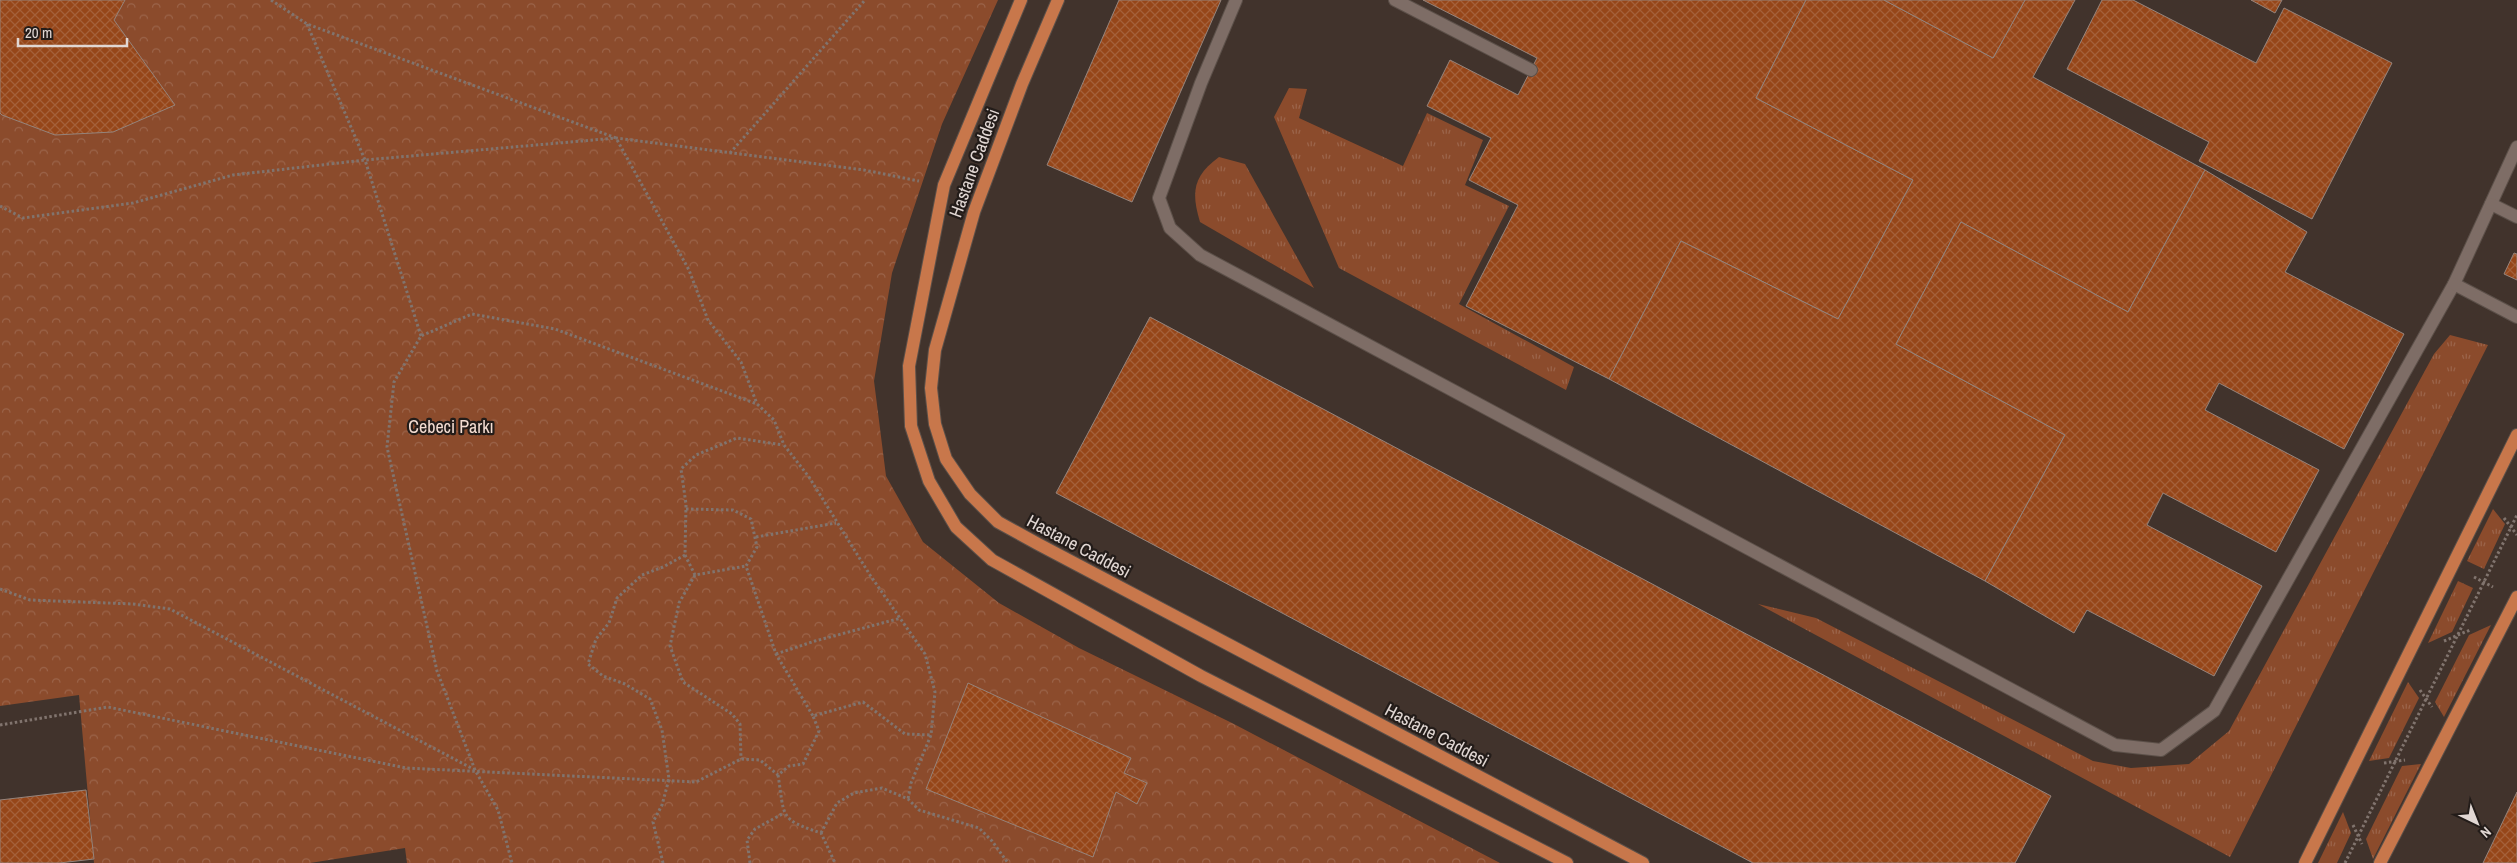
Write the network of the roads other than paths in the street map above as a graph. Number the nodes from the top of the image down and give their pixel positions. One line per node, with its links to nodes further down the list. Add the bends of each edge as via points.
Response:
1 (1021, 0): 13 (main road, Hastane Caddesi, via 944,185 909,366 911,426 929,481 956,527 992,560 1201,676)
2 (1058, 0): 14 (main road, Hastane Caddesi, via 1022,84 974,212 935,350 931,388 935,424 946,459 970,494 998,522)
3 (1236, 0): 9 (lane, via 1201,83 1159,198 1170,228 1200,255 2114,745 2161,750 2214,710)
4 (1395, 0): 5 (lane)
5 (1530, 70)
6 (2517, 147): 7 (lane)
7 (2491, 204): 8 (lane); 9 (lane)
8 (2517, 217)
9 (2454, 284): 10 (lane)
10 (2517, 317)
11 (2517, 435): 15 (main road)
12 (2517, 597): 16 (main road)
13 (1567, 863)
14 (1643, 863)
15 (2305, 863)
16 (2380, 863)

